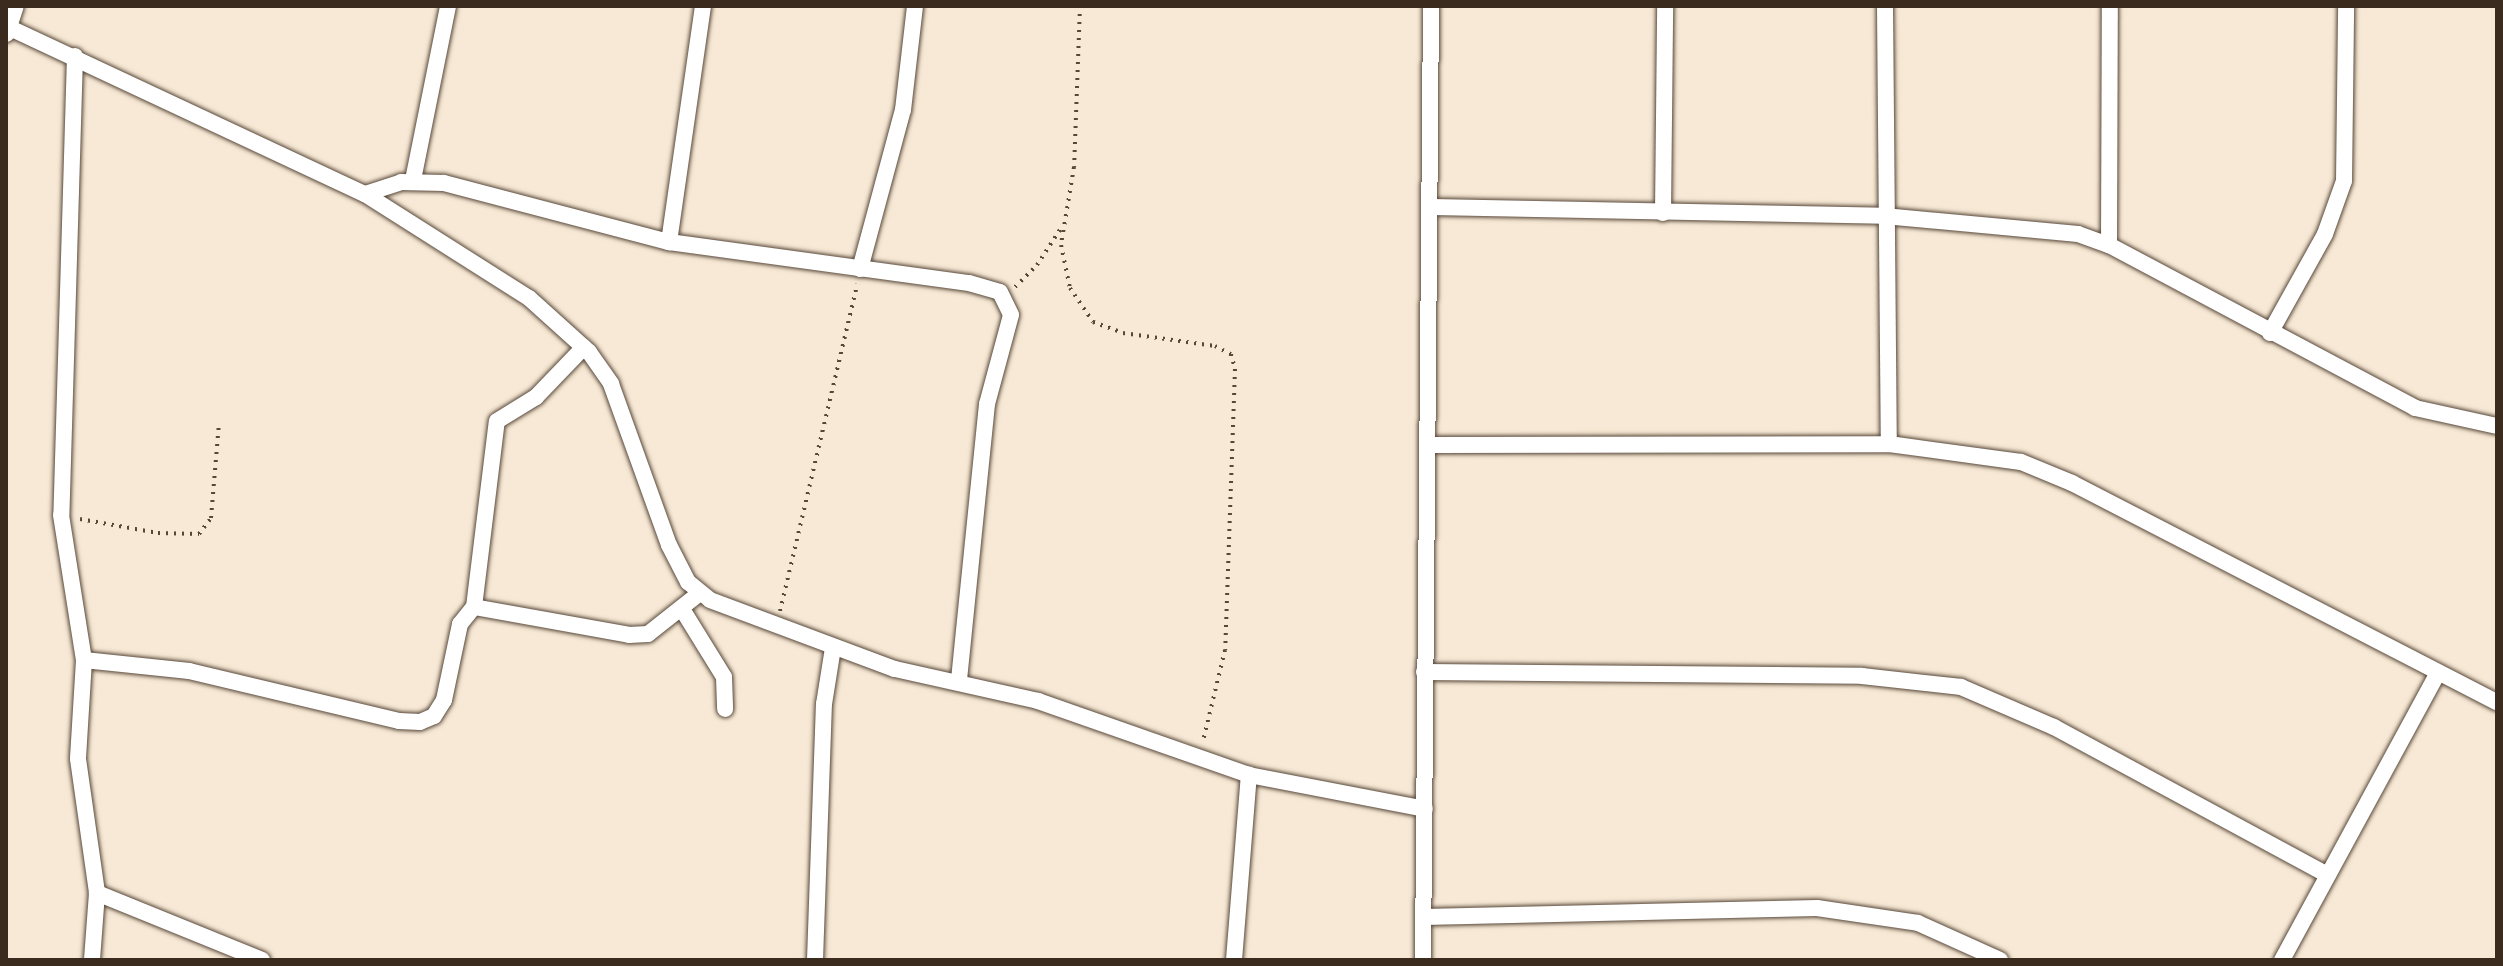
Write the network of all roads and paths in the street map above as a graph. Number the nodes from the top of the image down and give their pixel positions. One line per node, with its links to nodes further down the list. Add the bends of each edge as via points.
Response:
1 (15, 6): 11 (street)
2 (448, 6): 13 (street)
3 (703, 6): 19 (street)
4 (915, 6): 21 (street, via 903,110)
5 (1080, 6): 18 (path, via 1074,167)
6 (1431, 6): 15 (street)
7 (1665, 6): 16 (street)
8 (1885, 6): 17 (street)
9 (2110, 6): 20 (street)
10 (2346, 6): 23 (street, via 2344,181 2325,234)
11 (8, 30): 12 (street)
12 (75, 56): 14 (street); 29 (street)
13 (413, 180): 14 (street); 19 (street, via 486,192)
14 (365, 194): 24 (street, via 529,298)
15 (1432, 207): 16 (street); 28 (street)
16 (1663, 213): 17 (street)
17 (1884, 216): 20 (street, via 2044,228); 27 (street)
18 (1062, 225): 22 (path, via 1037,265); 41 (path, via 1070,288 1093,322 1123,333 1215,346 1233,360 1232,556 1225,650)
19 (669, 242): 21 (street)
20 (2109, 245): 23 (street)
21 (860, 269): 22 (street, via 969,283); 33 (path)
22 (1005, 297): 38 (street, via 1011,315 987,404)
23 (2270, 333): 26 (street, via 2415,408)
24 (584, 347): 30 (street, via 611,384 669,545 688,582); 31 (street, via 536,397 497,421)
25 (219, 423): 29 (path, via 211,518 199,534 158,533)
26 (2497, 426)
27 (1889, 444): 28 (street); 37 (street, via 2021,462 2072,483)
28 (1430, 445): 36 (street)
29 (61, 515): 35 (street)
30 (700, 593): 32 (street); 33 (street)
31 (474, 607): 32 (street, via 629,635 648,634); 35 (street, via 460,624 444,700 434,716 420,722 189,671)
32 (682, 609): 40 (street, via 724,677)
33 (775, 628): 34 (street)
34 (833, 648): 38 (street, via 895,669); 49 (street, via 824,704)
35 (84, 660): 45 (street, via 78,759)
36 (1424, 672): 43 (street); 44 (street, via 1862,676 1961,687 2054,727)
37 (2438, 673): 39 (street); 44 (street)
38 (959, 681): 41 (street, via 1038,701)
39 (2497, 702)
40 (725, 709)
41 (1199, 758): 42 (street)
42 (1249, 775): 43 (street); 50 (street)
43 (1425, 809): 46 (street)
44 (2328, 875): 53 (street)
45 (97, 893): 47 (street); 48 (street)
46 (1424, 917): 51 (street); 52 (street, via 1817,908 1918,923)
47 (92, 960)
48 (262, 960)
49 (815, 960)
50 (1234, 960)
51 (1423, 960)
52 (2000, 960)
53 (2282, 960)

